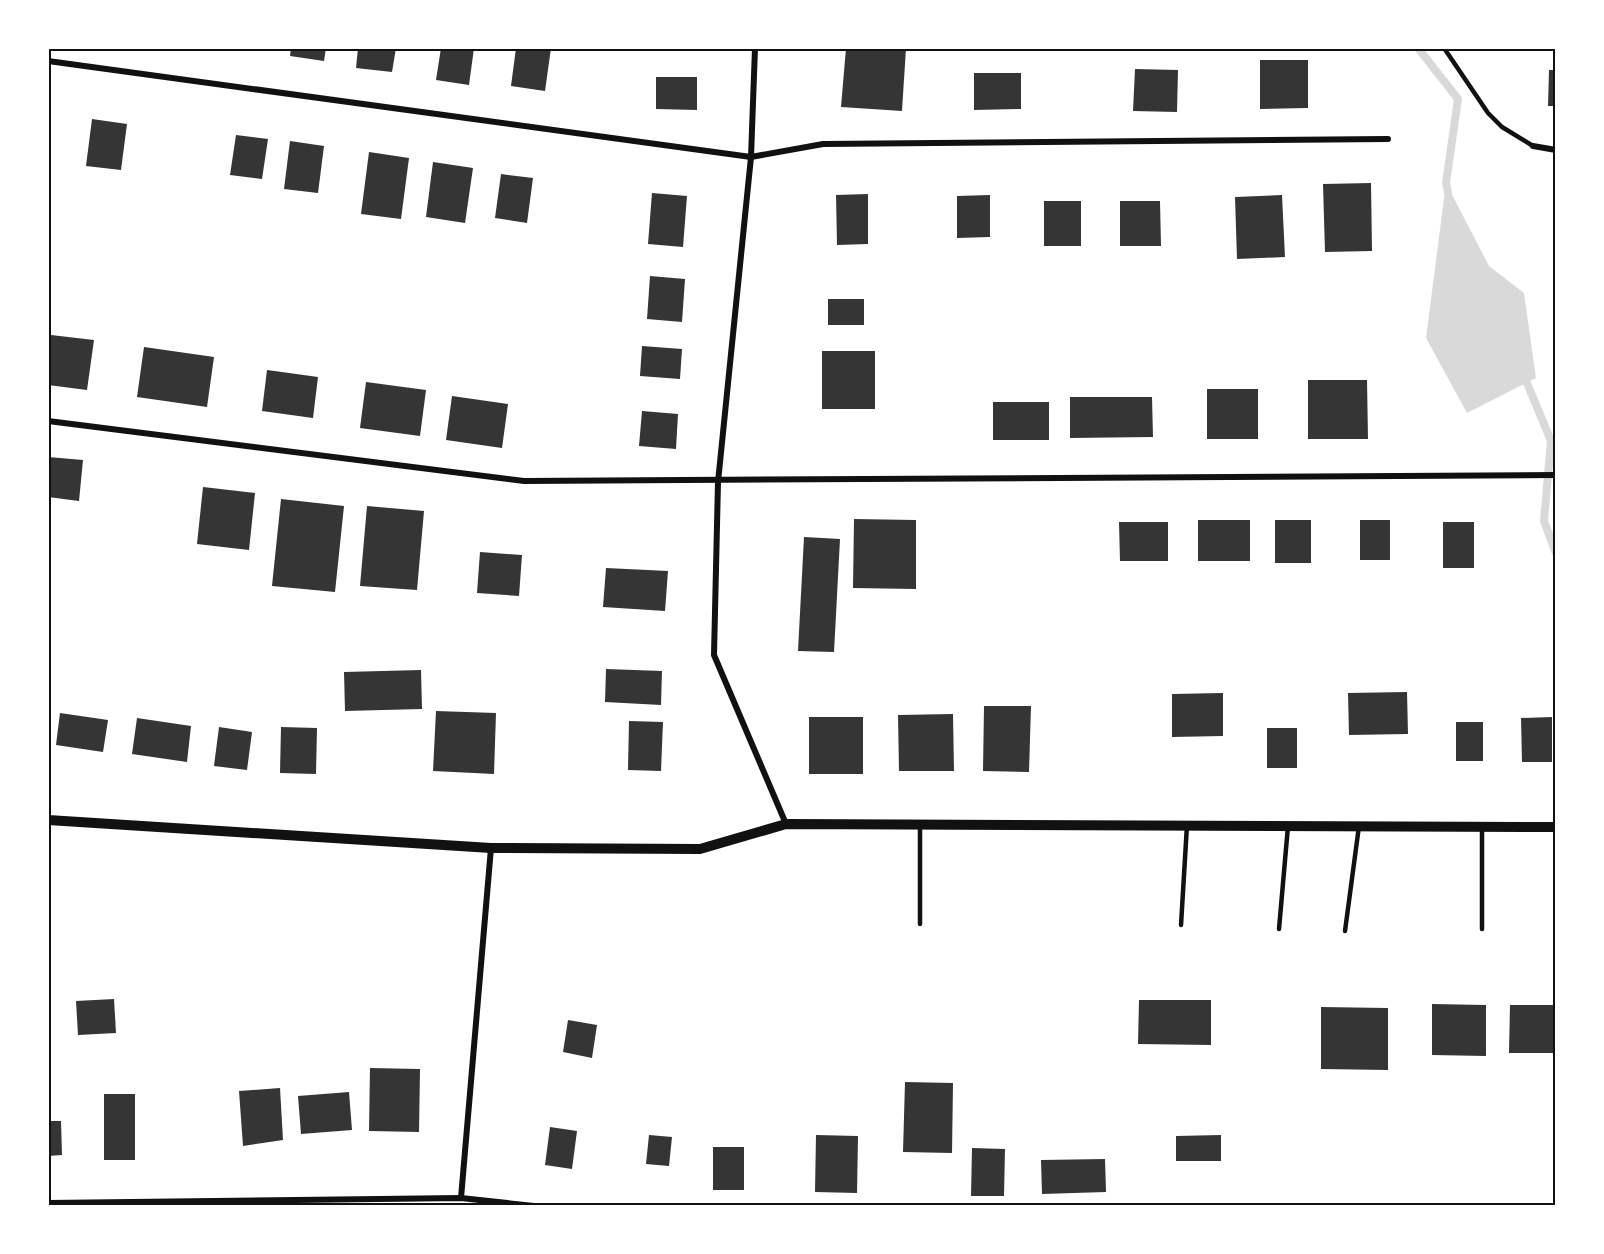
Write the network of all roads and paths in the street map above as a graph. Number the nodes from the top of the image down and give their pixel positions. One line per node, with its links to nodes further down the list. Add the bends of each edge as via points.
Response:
1 (755, 48): 7 (street)
2 (1444, 48): 5 (lane, via 1488,113 1502,127)
3 (48, 61): 7 (street)
4 (1388, 139): 7 (street, via 822,144)
5 (1533, 146): 6 (street)
6 (1556, 150)
7 (751, 157): 10 (street)
8 (48, 422): 10 (street, via 524,481)
9 (1556, 475): 10 (street)
10 (718, 482): 12 (street, via 714,655)
11 (48, 820): 19 (street)
12 (786, 824): 13 (street); 19 (street, via 700,849)
13 (920, 824): 14 (street); 20 (lane)
14 (1187, 825): 15 (street); 21 (lane)
15 (1288, 826): 16 (street); 22 (lane)
16 (1359, 826): 17 (street); 24 (lane)
17 (1482, 826): 18 (street); 23 (lane)
18 (1556, 827)
19 (491, 848): 25 (street)
20 (920, 924)
21 (1181, 925)
22 (1279, 929)
23 (1482, 929)
24 (1345, 931)
25 (461, 1198): 26 (street); 27 (street)
26 (48, 1203)
27 (487, 1203): 28 (street)
28 (534, 1206)

